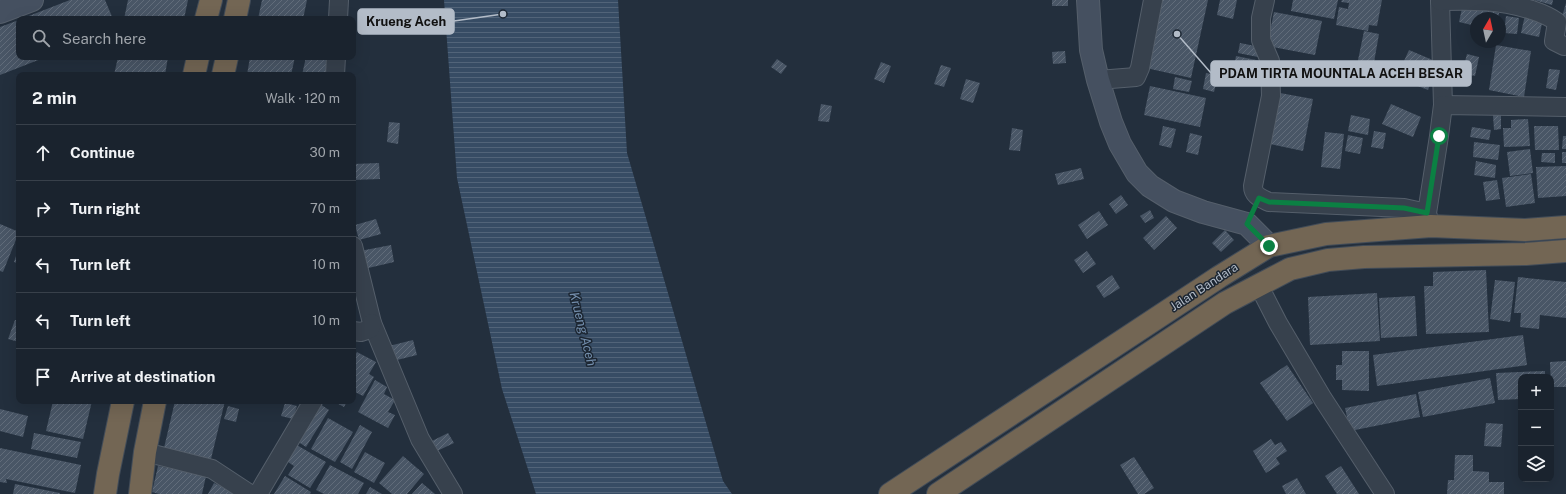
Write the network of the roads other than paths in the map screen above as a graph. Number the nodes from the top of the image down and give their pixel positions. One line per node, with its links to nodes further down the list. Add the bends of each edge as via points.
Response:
1 (32, 0): 9 (street)
2 (211, 0): 10 (highway)
3 (239, 0): 11 (highway)
4 (339, 0): 12 (street)
5 (1088, 0): 20 (street, via 1091,50)
6 (1153, 0): 20 (street, via 1136,77)
7 (1265, 0): 23 (street, via 1261,18 1261,40 1270,61 1271,96 1253,186 1254,193)
8 (1440, 0): 13 (street, via 1491,0 1549,16 1556,22 1554,41); 21 (street)
9 (0, 12)
10 (207, 16)
11 (236, 16)
12 (338, 16)
13 (1564, 46)
14 (197, 60): 17 (highway)
15 (226, 60): 18 (highway)
16 (336, 60): 19 (street)
17 (195, 72)
18 (224, 72)
19 (335, 72)
20 (1098, 80): 25 (street, via 1120,144 1141,178 1174,201)
21 (1443, 105): 22 (street); 24 (street)
22 (1566, 107)
23 (1259, 198): 24 (street, via 1269,202 1404,208); 25 (street)
24 (1429, 220): 27 (highway, Jalan Bandara); 28 (highway, Jalan Bandara, via 1326,234)
25 (1247, 224): 28 (street)
26 (1566, 227): 27 (highway, Jalan Bandara)
27 (1525, 230): 30 (highway)
28 (1269, 246): 44 (highway, Jalan Bandara)
29 (1566, 251): 30 (highway, Jalan Bandara)
30 (1526, 254): 32 (highway, Jalan Bandara, via 1328,260 1290,269)
31 (356, 258): 33 (street)
32 (1259, 286): 45 (highway, Jalan Bandara, via 1225,302); 46 (street, via 1323,399)
33 (372, 323): 34 (street, via 370,329); 43 (street, via 420,439)
34 (356, 332)
35 (122, 404): 39 (highway)
36 (154, 404): 38 (highway)
37 (311, 404): 42 (street)
38 (145, 452): 40 (highway); 41 (street, via 212,469)
39 (106, 494)
40 (140, 494)
41 (250, 494)
42 (258, 494)
43 (453, 494)
44 (890, 494)
45 (938, 494)
46 (1385, 494)

